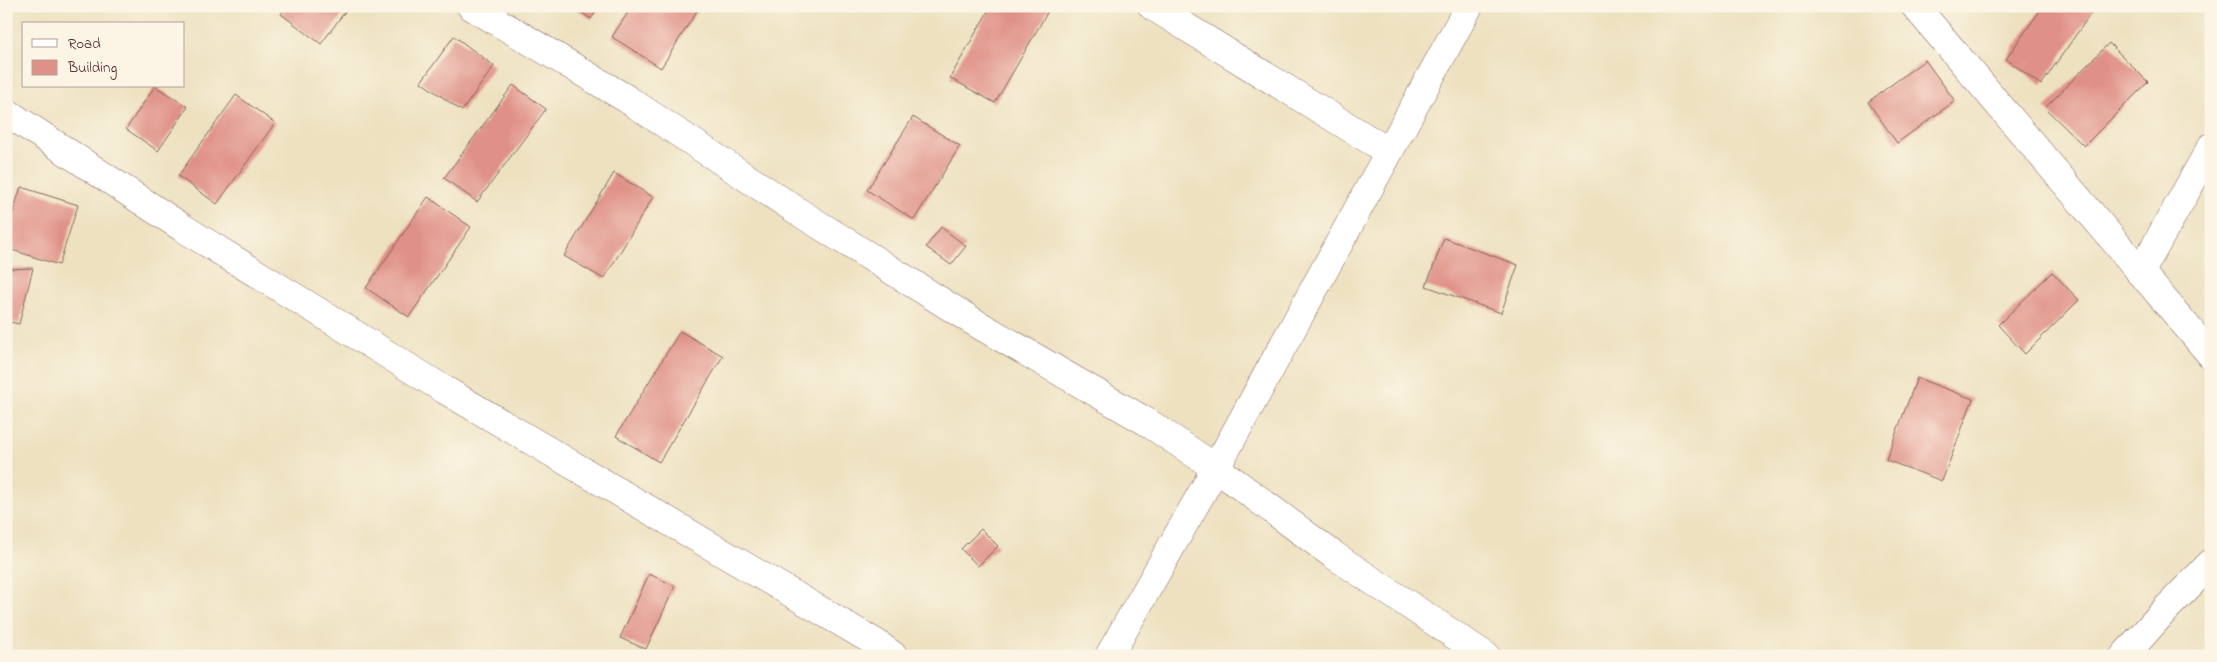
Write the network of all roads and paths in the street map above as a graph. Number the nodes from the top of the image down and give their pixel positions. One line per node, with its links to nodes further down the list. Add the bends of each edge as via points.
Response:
1 (471, 6): 10 (street, via 628,99 822,227 974,322 1147,422)
2 (1152, 6): 7 (street)
3 (1469, 6): 7 (street)
4 (1915, 6): 8 (street)
5 (6, 112): 12 (street, via 183,228 436,384)
6 (2211, 147): 8 (street)
7 (1389, 152): 10 (street)
8 (2140, 273): 9 (street)
9 (2211, 355)
10 (1216, 468): 13 (street); 14 (street, via 1332,554)
11 (2211, 563): 15 (street)
12 (894, 656)
13 (1109, 656)
14 (1486, 656)
15 (2124, 656)

